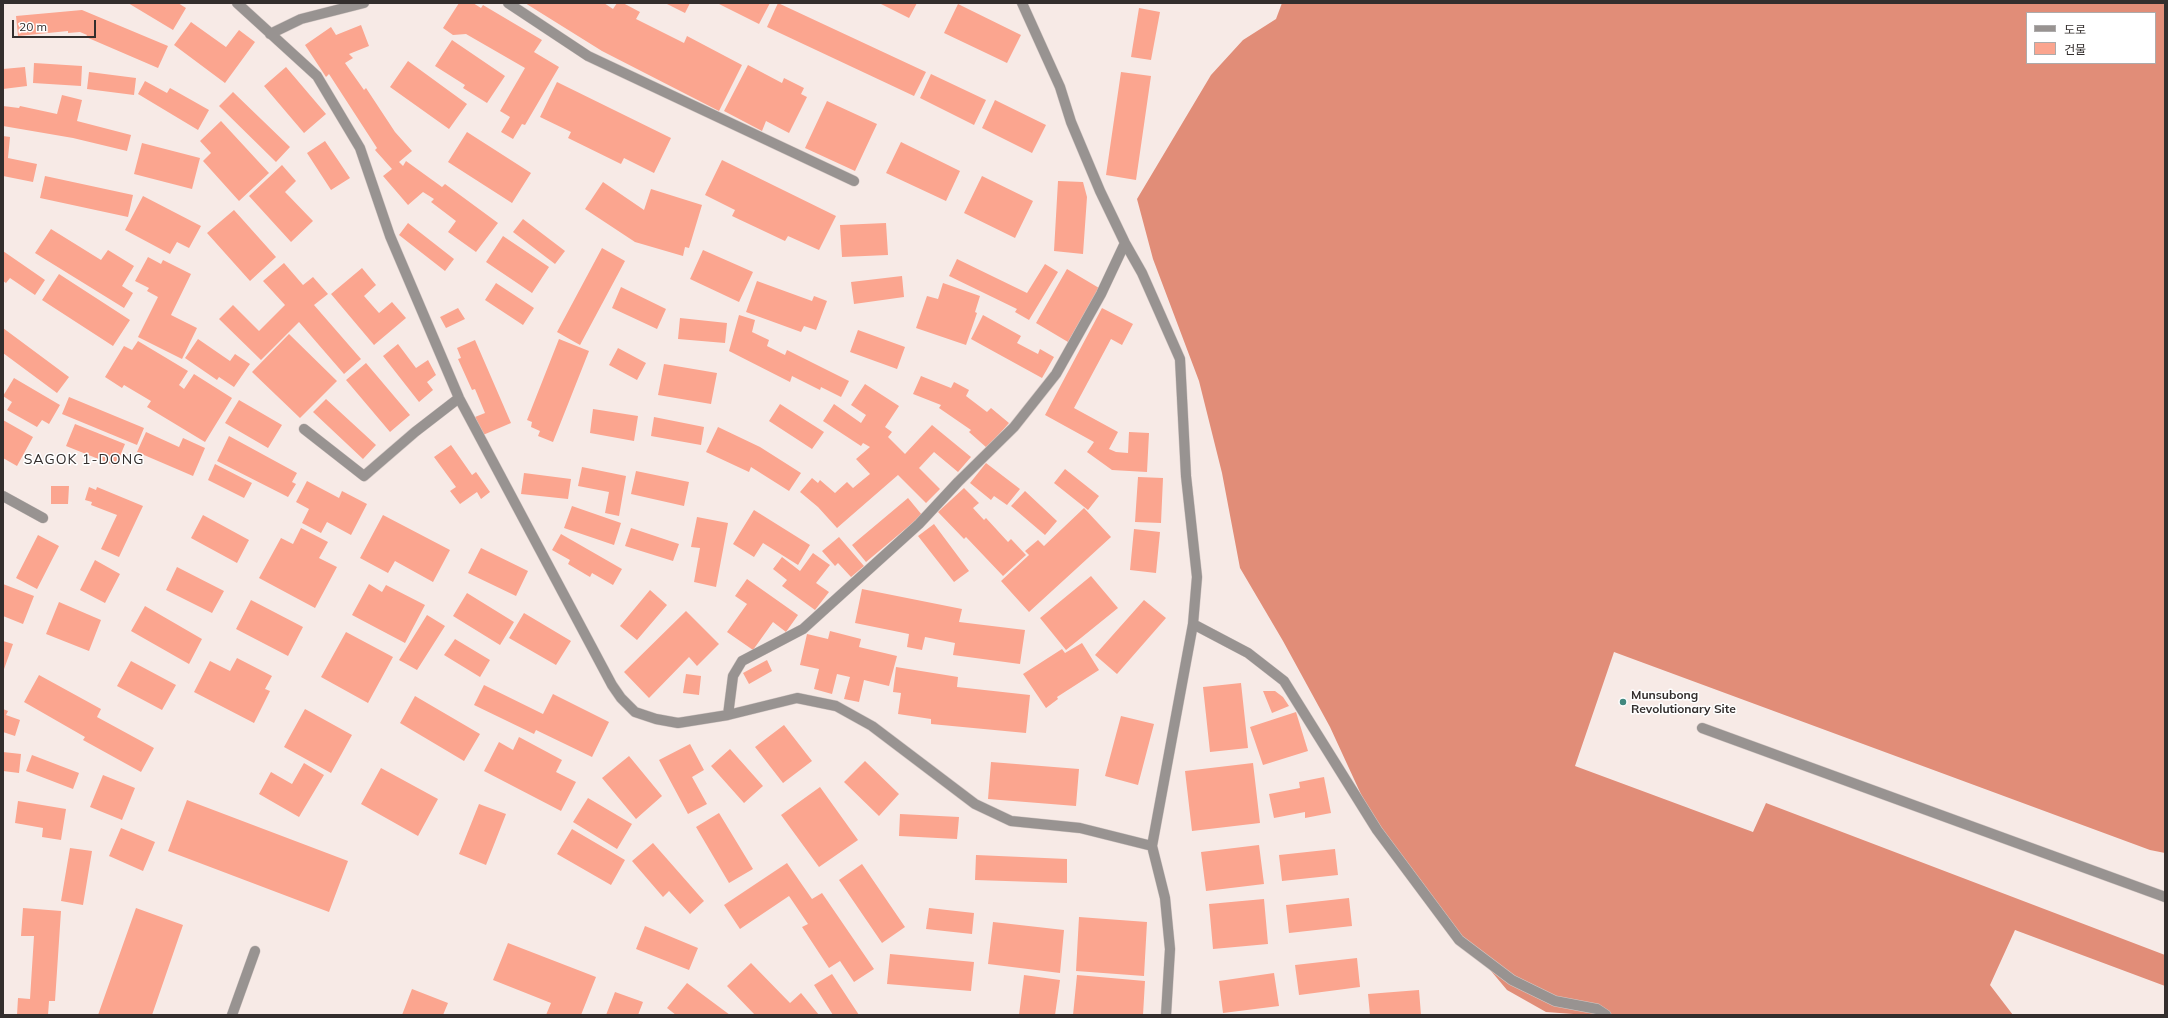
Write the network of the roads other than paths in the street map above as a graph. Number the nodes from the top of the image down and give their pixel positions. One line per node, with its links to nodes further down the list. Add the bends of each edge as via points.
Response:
1 (237, 3): 5 (street)
2 (364, 3): 5 (street, via 301,19)
3 (508, 3): 6 (street, via 588,56)
4 (1022, 3): 7 (street, via 1060,87 1071,122 1100,191)
5 (270, 34): 8 (street, via 317,76 360,148 390,236)
6 (854, 181)
7 (1125, 242): 12 (street, via 1142,273 1180,359 1186,476 1197,577); 13 (street, via 1102,294 1056,374 1014,427 919,524 803,629 742,661 733,676)
8 (459, 398): 9 (street, via 364,476); 13 (street, via 621,698 635,712 678,723)
9 (304, 429)
10 (3, 496): 11 (street)
11 (43, 518)
12 (1193, 624): 15 (street); 20 (street, via 1248,653 1284,681 1377,830 1459,940 1512,980 1555,1000 1597,1009)
13 (728, 715): 15 (street, via 797,698 836,706 872,726 975,804 1011,821 1080,828)
14 (1702, 728): 16 (street)
15 (1152, 846): 19 (street, via 1165,898 1170,949)
16 (2165, 897)
17 (255, 951): 18 (street)
18 (232, 1015)
19 (1166, 1015)
20 (1606, 1015)

